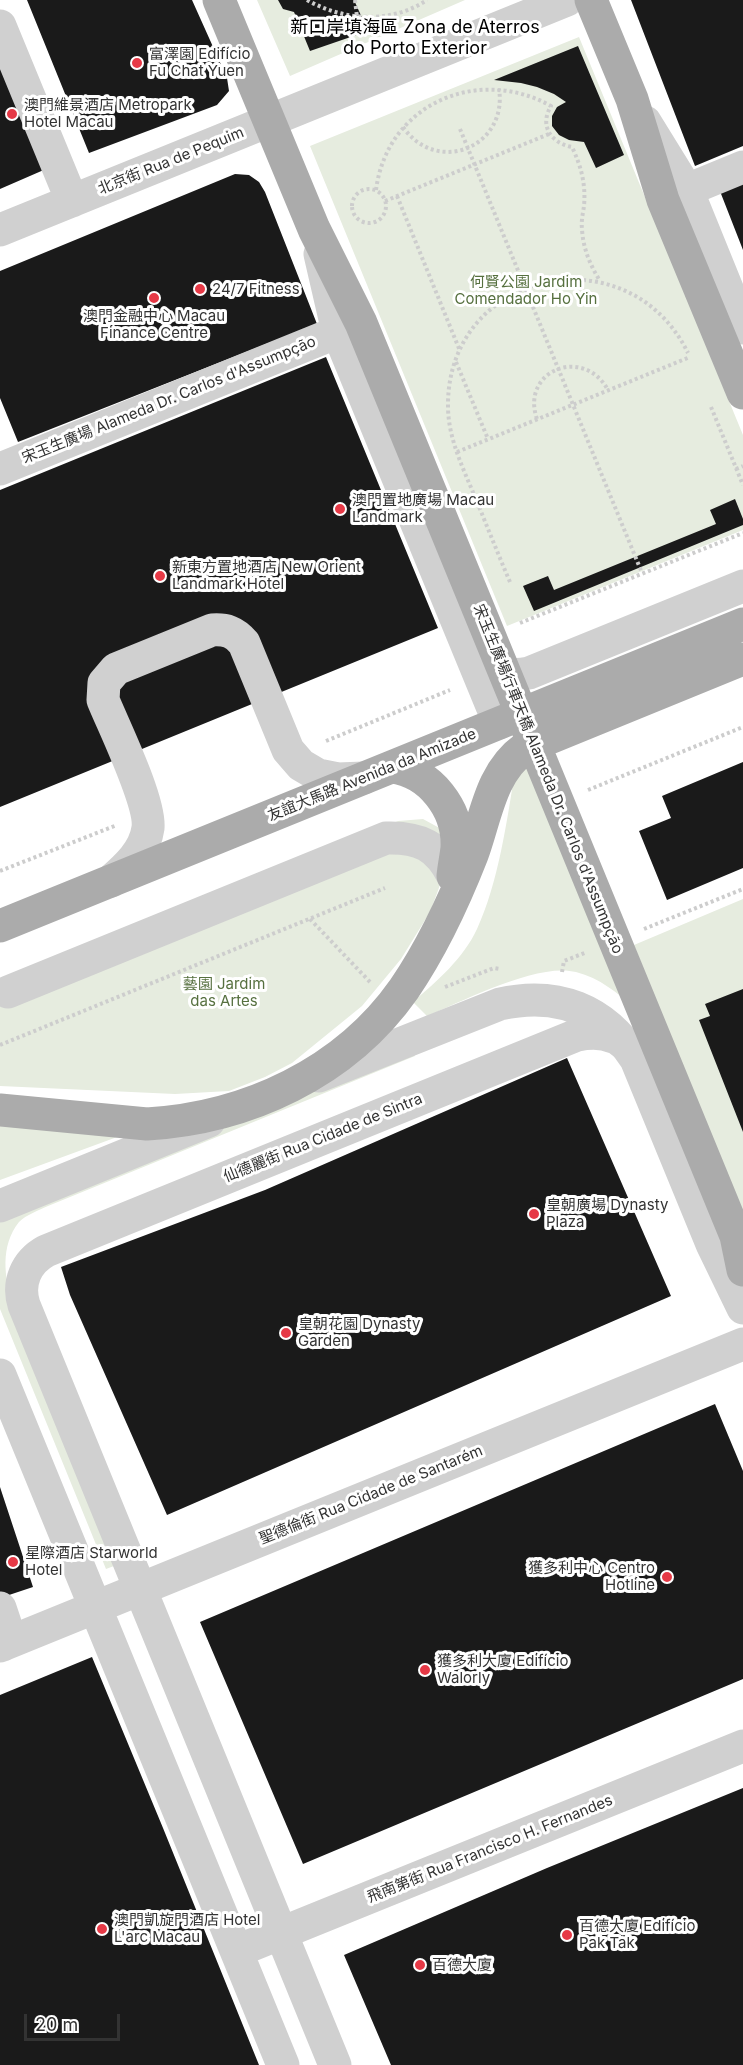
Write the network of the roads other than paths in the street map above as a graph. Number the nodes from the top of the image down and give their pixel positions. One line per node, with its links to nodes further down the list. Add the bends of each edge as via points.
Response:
1 (219, 0): 5 (main road)
2 (567, 0): 5 (street, 北京街 Rua de Pequim)
3 (591, 0): 7 (main road)
4 (0, 26): 8 (street)
5 (269, 121): 8 (street, 北京街 Rua de Pequim); 10 (main road)
6 (743, 167): 7 (street)
7 (675, 195): 11 (street); 12 (main road)
8 (72, 201): 9 (street, 北京街 Rua de Pequim)
9 (0, 230)
10 (350, 327): 13 (street, 宋玉生廣場 Alameda Dr. Carlos d'Assumpção); 16 (street); 29 (main road, 宋玉生廣場行車天橋 Alameda Dr. Carlos d'Assumpção, via 736,1236)
11 (743, 328)
12 (743, 393)
13 (0, 469)
14 (743, 586): 16 (street, via 521,675 489,669)
15 (743, 624): 18 (main road, 友誼大馬路 Avenida da Amizade)
16 (467, 645): 18 (street)
17 (743, 659): 23 (main road, via 515,755 500,774 456,893)
18 (499, 723): 19 (main road, 友誼大馬路 Avenida da Amizade)
19 (378, 772): 20 (main road, via 411,772 442,797 454,821 457,847); 21 (main road, 友誼大馬路 Avenida da Amizade); 21 (street, via 338,779 318,775 301,765 288,750 244,643 230,631 212,630 116,669 104,683 103,700 146,807 148,828 142,848)
20 (453, 876): 23 (main road, via 452,892); 24 (street, via 446,862 421,842 386,838)
21 (111, 880): 22 (main road, 友誼大馬路 Avenida da Amizade)
22 (0, 926)
23 (431, 943): 26 (main road, via 391,1004 366,1032 299,1082)
24 (8, 992)
25 (631, 1050): 26 (street, via 611,1028 586,1011 549,1000 519,1000 490,1007); 30 (street); 33 (street, 仙德麗街 Rua Cidade de Sintra, via 608,1035 577,1035 34,1259 22,1284 24,1305)
26 (262, 1100): 27 (main road, via 198,1119 147,1124); 28 (street)
27 (0, 1110)
28 (0, 1206)
29 (743, 1270)
30 (743, 1308)
31 (743, 1344): 33 (street, 聖德倫街 Rua Cidade de Santarém)
32 (0, 1375): 34 (street)
33 (140, 1589): 34 (street, 聖德倫街 Rua Cidade de Santarém); 37 (street)
34 (95, 1607): 35 (street, 聖德倫街 Rua Cidade de Santarém); 38 (street)
35 (7, 1630)
36 (743, 1746): 37 (street, 飛南第街 Rua Francisco H. Fernandes)
37 (281, 1934): 38 (street, 飛南第街 Rua Francisco H. Fernandes); 40 (street)
38 (237, 1951): 39 (street)
39 (283, 2065)
40 (335, 2065)

